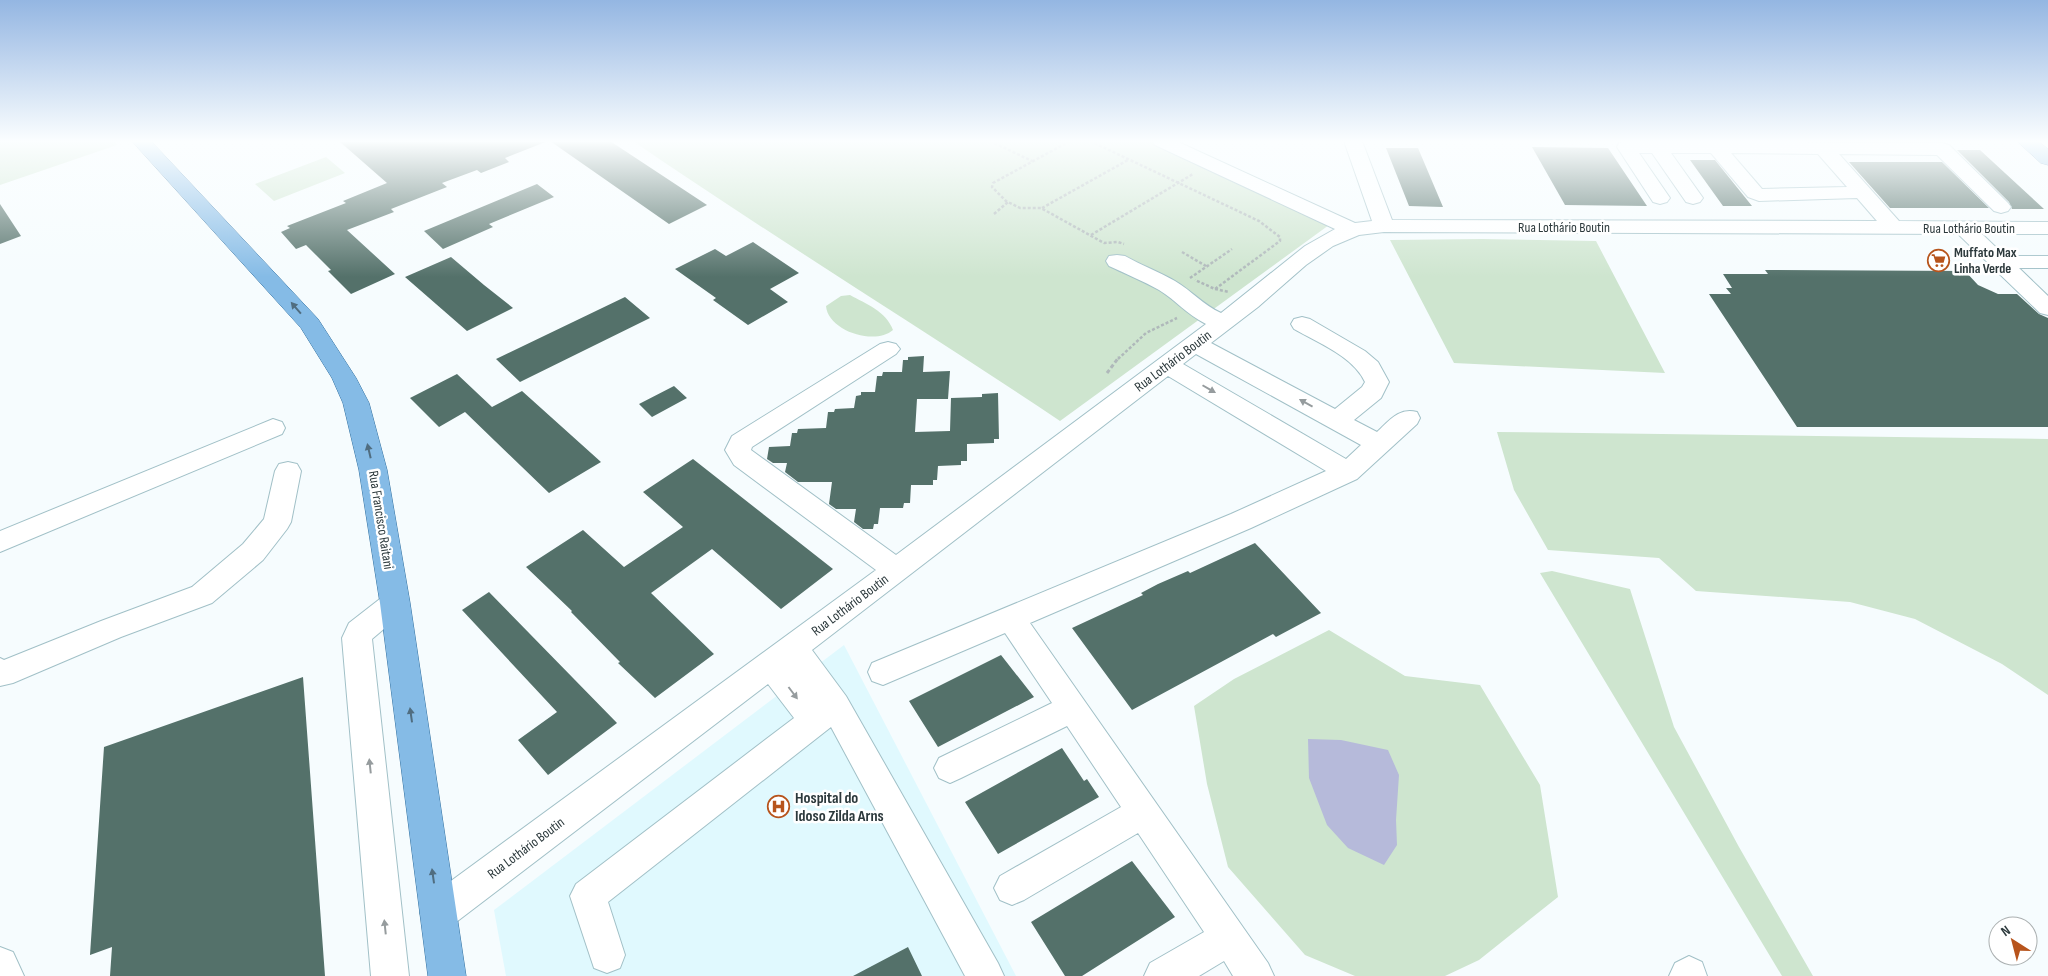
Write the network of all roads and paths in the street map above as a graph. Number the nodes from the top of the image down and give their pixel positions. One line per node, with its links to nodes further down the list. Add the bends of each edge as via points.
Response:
1 (184, 187): 50 (main road, Rua Francisco Raitani, one-way to 1, via 367,443 356,403 344,378 310,324)
2 (992, 187): 16 (path, via 996,194)
3 (1080, 187): 18 (path)
4 (1172, 187): 25 (path)
5 (1185, 187): 33 (path, via 1259,222 1280,237 1271,249 1215,289)
6 (1261, 187): 24 (street)
7 (1369, 187): 20 (street)
8 (1652, 187): 14 (street)
9 (1685, 187): 15 (street)
10 (1750, 187): 13 (street, via 1759,195)
11 (1857, 187): 13 (street)
12 (1980, 187): 17 (street)
13 (1862, 192): 21 (street)
14 (1660, 198)
15 (1693, 198)
16 (1008, 202): 18 (path, via 1020,208); 19 (path)
17 (2001, 207)
18 (1041, 208): 25 (path)
19 (994, 214)
20 (1384, 226): 21 (street, Rua Lothário Boutin); 24 (street, Rua Lothário Boutin)
21 (1893, 227): 22 (street, Rua Lothário Boutin)
22 (1964, 228): 23 (street, Rua Lothário Boutin); 29 (street)
23 (2048, 228)
24 (1353, 230): 36 (street, Rua Lothário Boutin, via 1332,238 1311,252)
25 (1090, 235): 28 (path, via 1104,243 1118,242)
26 (1232, 249): 31 (path)
27 (1182, 252): 31 (path)
28 (1123, 254): 35 (street)
29 (2001, 262): 30 (street); 34 (street)
30 (2048, 262)
31 (1206, 266): 33 (path)
32 (1183, 274): 33 (path)
33 (1190, 278)
34 (2048, 308)
35 (1198, 311): 36 (street); 41 (path, via 1140,336)
36 (1223, 323): 38 (street, Rua Lothário Boutin)
37 (1302, 324): 43 (street, via 1357,356 1370,367 1377,382 1372,392)
38 (1195, 344): 40 (street, Rua Lothário Boutin); 43 (street, one-way to 38)
39 (888, 349): 49 (street, via 741,442 738,450 744,459)
40 (1167, 365): 47 (street, one-way to 47); 49 (street, Rua Lothário Boutin)
41 (1107, 373)
42 (1408, 418): 45 (street)
43 (1337, 421): 45 (street)
44 (273, 428): 48 (street)
45 (1380, 444): 47 (street)
46 (288, 471): 54 (street, via 277,522 253,552 202,595 111,628)
47 (1348, 472): 51 (street)
48 (0, 542)
49 (896, 570): 52 (street, Rua Lothário Boutin)
50 (395, 603): 60 (main road, Rua Francisco Raitani, one-way to 50); 65 (street, one-way to 50, via 357,638 359,632)
51 (1011, 618): 53 (street); 55 (street)
52 (782, 656): 56 (street); 60 (street, Rua Lothário Boutin)
53 (884, 672)
54 (1, 674)
55 (1072, 708): 57 (street); 58 (street)
56 (824, 713): 62 (street, via 588,896); 67 (street)
57 (950, 768)
58 (1143, 812): 59 (street); 61 (street)
59 (1012, 888)
60 (438, 913): 66 (main road, Rua Francisco Raitani)
61 (1229, 938): 68 (street); 69 (street)
62 (607, 955)
63 (0, 965): 64 (street)
64 (5, 976)
65 (390, 976)
66 (447, 976)
67 (985, 976)
68 (1163, 976)
69 (1255, 976)

